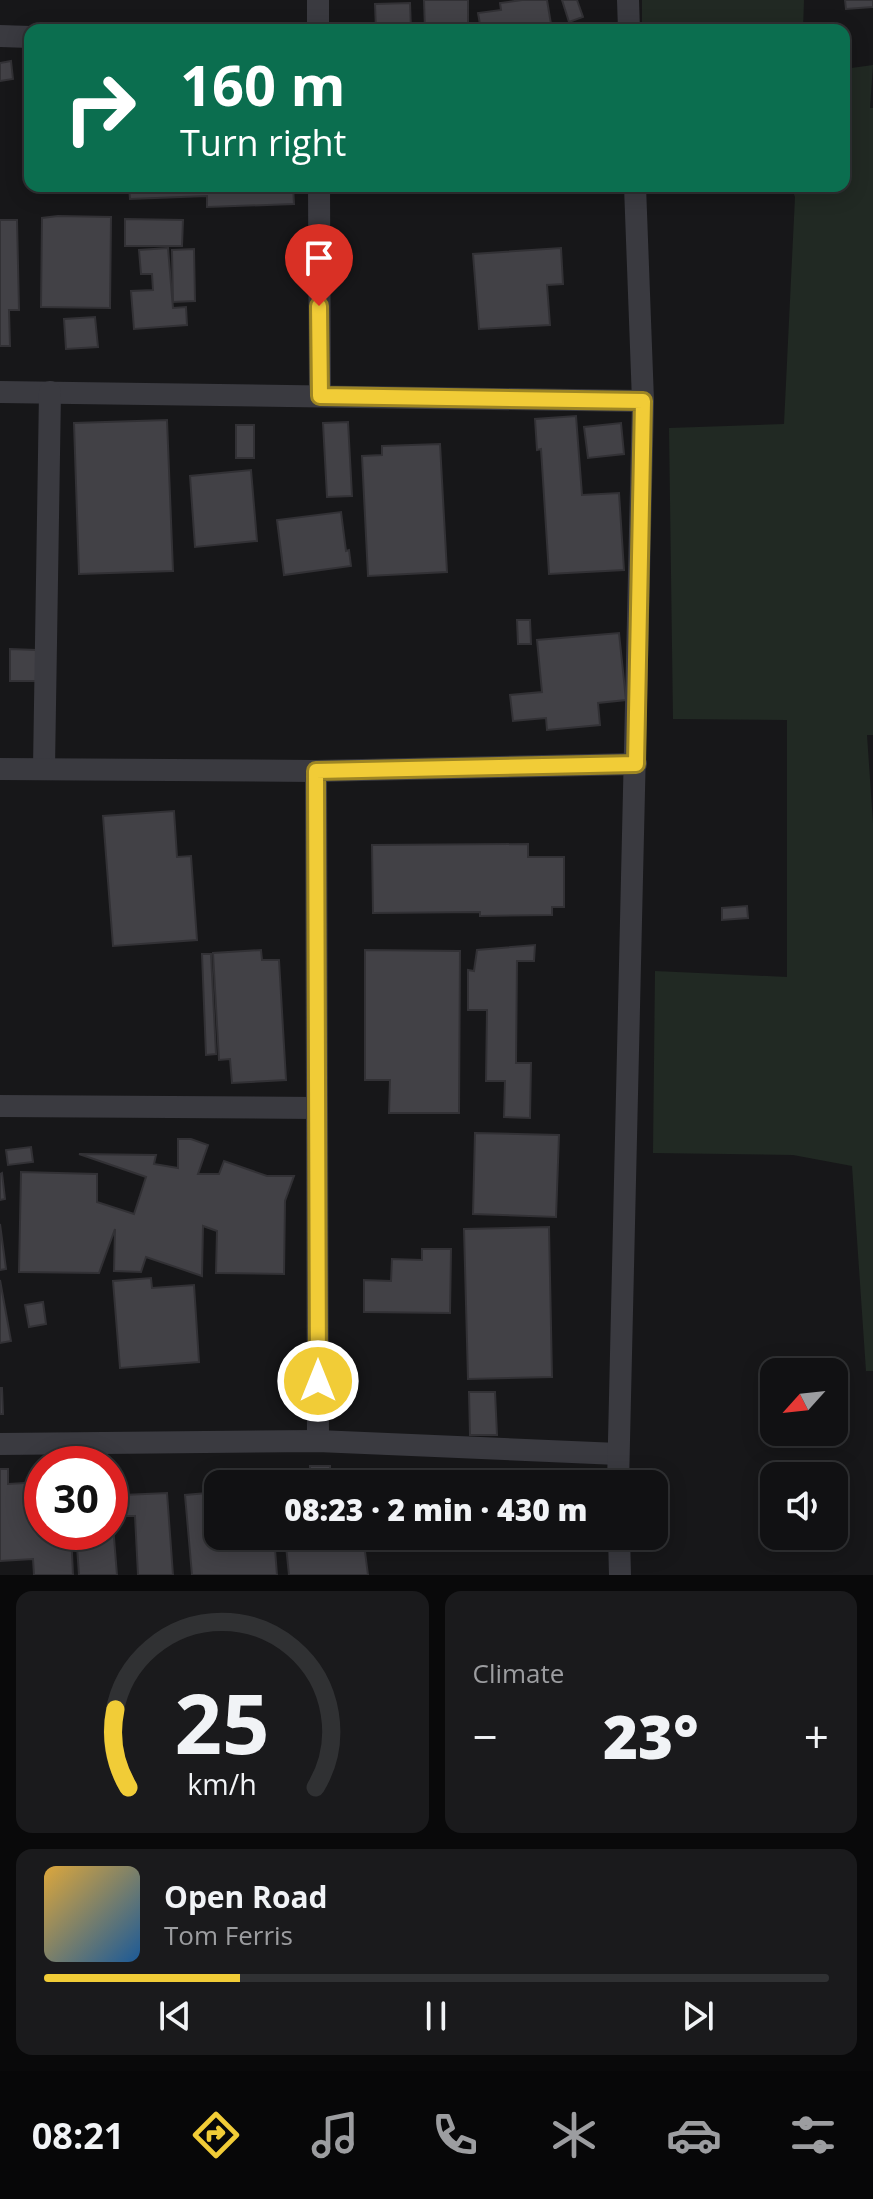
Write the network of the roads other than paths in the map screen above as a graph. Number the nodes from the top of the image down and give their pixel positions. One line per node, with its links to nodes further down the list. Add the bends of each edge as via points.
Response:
1 (318, 0): 3 (street)
2 (628, 0): 4 (street)
3 (318, 24)
4 (629, 24)
5 (0, 36): 6 (street)
6 (24, 37)
7 (319, 192): 11 (street)
8 (635, 192): 12 (street)
9 (0, 392): 10 (street)
10 (50, 392): 11 (street); 14 (street)
11 (320, 396): 12 (street)
12 (643, 401): 13 (street)
13 (636, 764): 16 (street); 21 (street)
14 (44, 768): 15 (street); 16 (street)
15 (0, 769)
16 (316, 771): 18 (street)
17 (0, 1106): 18 (street)
18 (316, 1108): 19 (street)
19 (318, 1441): 20 (street); 21 (street)
20 (0, 1444)
21 (618, 1454): 22 (street)
22 (618, 1470)
23 (619, 1550): 24 (street)
24 (620, 1575)

